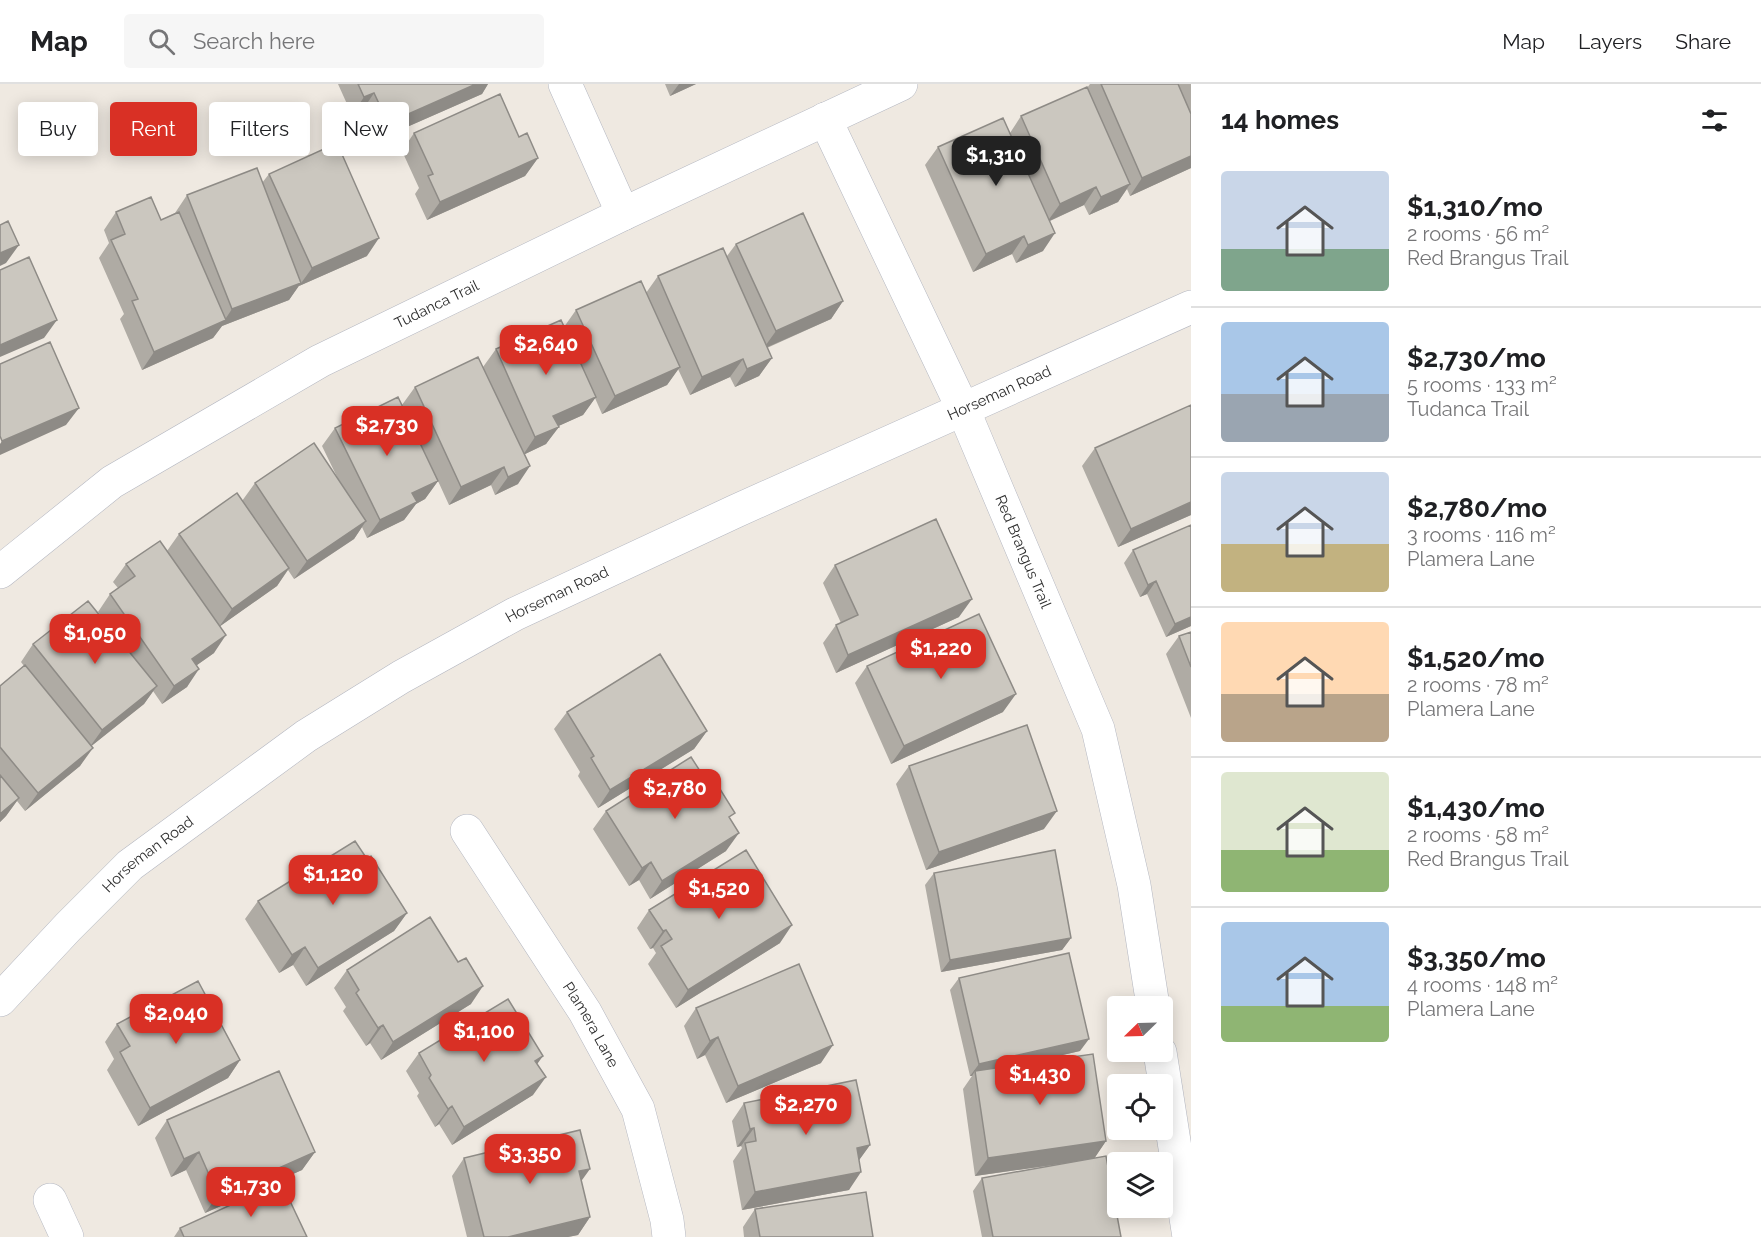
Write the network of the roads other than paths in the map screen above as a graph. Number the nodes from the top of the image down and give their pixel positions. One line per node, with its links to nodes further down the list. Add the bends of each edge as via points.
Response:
1 (565, 84): 4 (street)
2 (901, 84): 3 (street, Tudanca Trail)
3 (825, 119): 4 (street, Tudanca Trail); 6 (street, Red Brangus Trail)
4 (623, 214): 7 (street, Tudanca Trail, via 300,372 112,482)
5 (1191, 307): 6 (street, Horseman Road)
6 (963, 409): 9 (street, Red Brangus Trail, via 1098,729 1134,885); 10 (street, Horseman Road, via 515,614 391,683 306,736 129,865)
7 (0, 572)
8 (467, 831): 14 (street, Plamera Lane, via 585,1012 638,1109)
9 (1151, 996)
10 (0, 1000)
11 (1162, 1062): 15 (street)
12 (50, 1200): 13 (street)
13 (67, 1237)
14 (669, 1237)
15 (1189, 1237)

